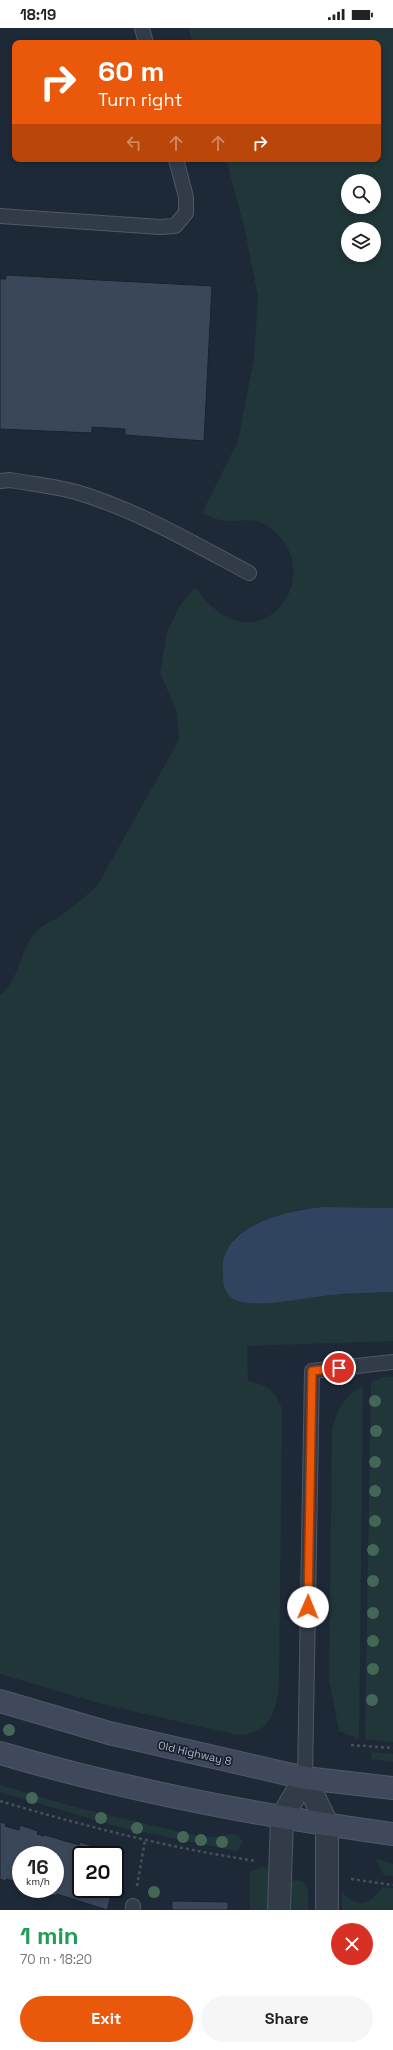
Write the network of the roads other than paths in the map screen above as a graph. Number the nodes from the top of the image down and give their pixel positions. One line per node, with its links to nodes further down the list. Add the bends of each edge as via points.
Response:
1 (142, 28): 2 (lane)
2 (145, 40)
3 (177, 162): 4 (lane, via 186,198 186,213 175,226)
4 (0, 216)
5 (0, 481): 6 (lane, via 10,480 75,491 118,506)
6 (249, 573)
7 (393, 1362): 10 (lane, via 312,1371)
8 (0, 1701): 10 (street, Old Highway 8, via 109,1733)
9 (0, 1753): 12 (street, via 151,1792 234,1810)
10 (305, 1778): 11 (street, Old Highway 8); 12 (street); 13 (street)
11 (393, 1788)
12 (282, 1817): 13 (street); 15 (street)
13 (327, 1824): 14 (street); 16 (street)
14 (393, 1834)
15 (279, 1910)
16 (327, 1910)

